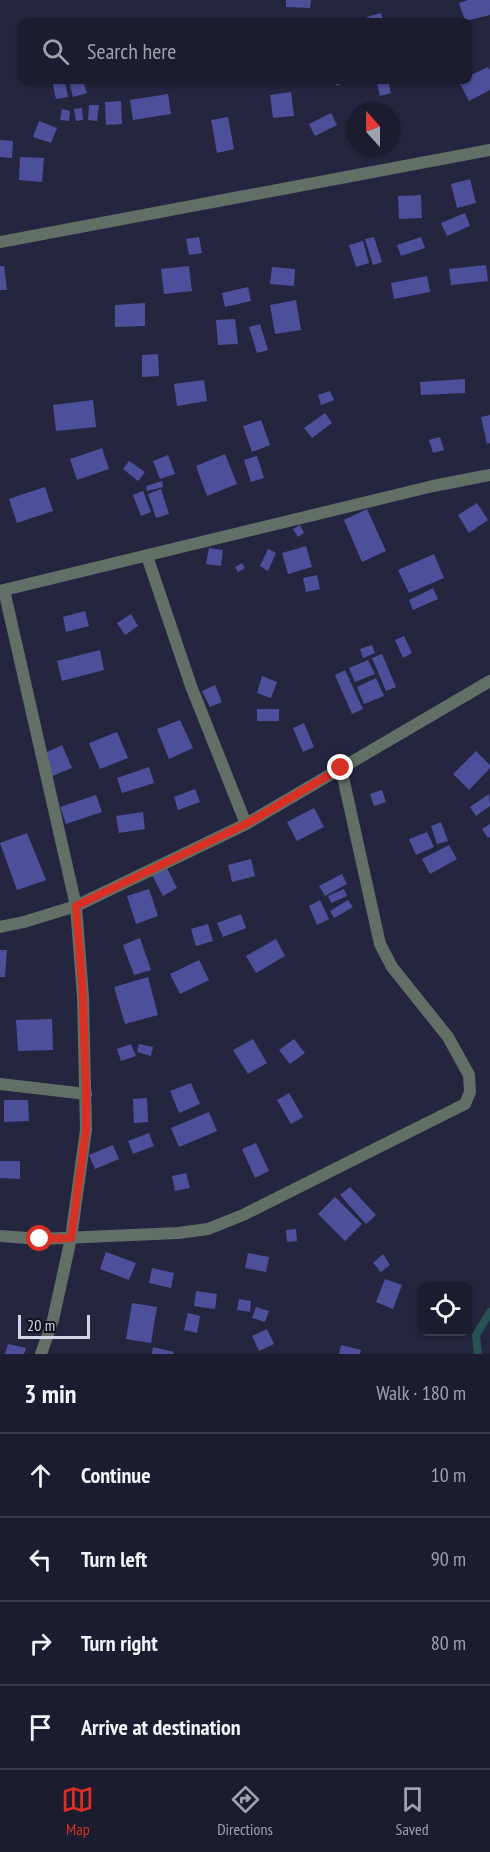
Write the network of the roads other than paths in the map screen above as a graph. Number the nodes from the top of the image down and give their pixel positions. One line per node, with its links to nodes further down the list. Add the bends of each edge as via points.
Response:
1 (490, 150): 2 (street)
2 (0, 242)
3 (490, 475): 4 (street)
4 (147, 556): 5 (street); 8 (street, via 191,686)
5 (2, 590): 9 (street)
6 (490, 681): 7 (street)
7 (341, 768): 8 (street); 14 (street, via 380,944 392,967 448,1037 469,1075 470,1092 465,1104 208,1229)
8 (246, 824): 9 (street)
9 (76, 906): 10 (street); 12 (street)
10 (0, 927)
11 (0, 1084): 12 (street)
12 (86, 1094): 14 (street, via 86,1130)
13 (0, 1236): 14 (street)
14 (71, 1238): 15 (street, via 53,1320)
15 (41, 1354)

